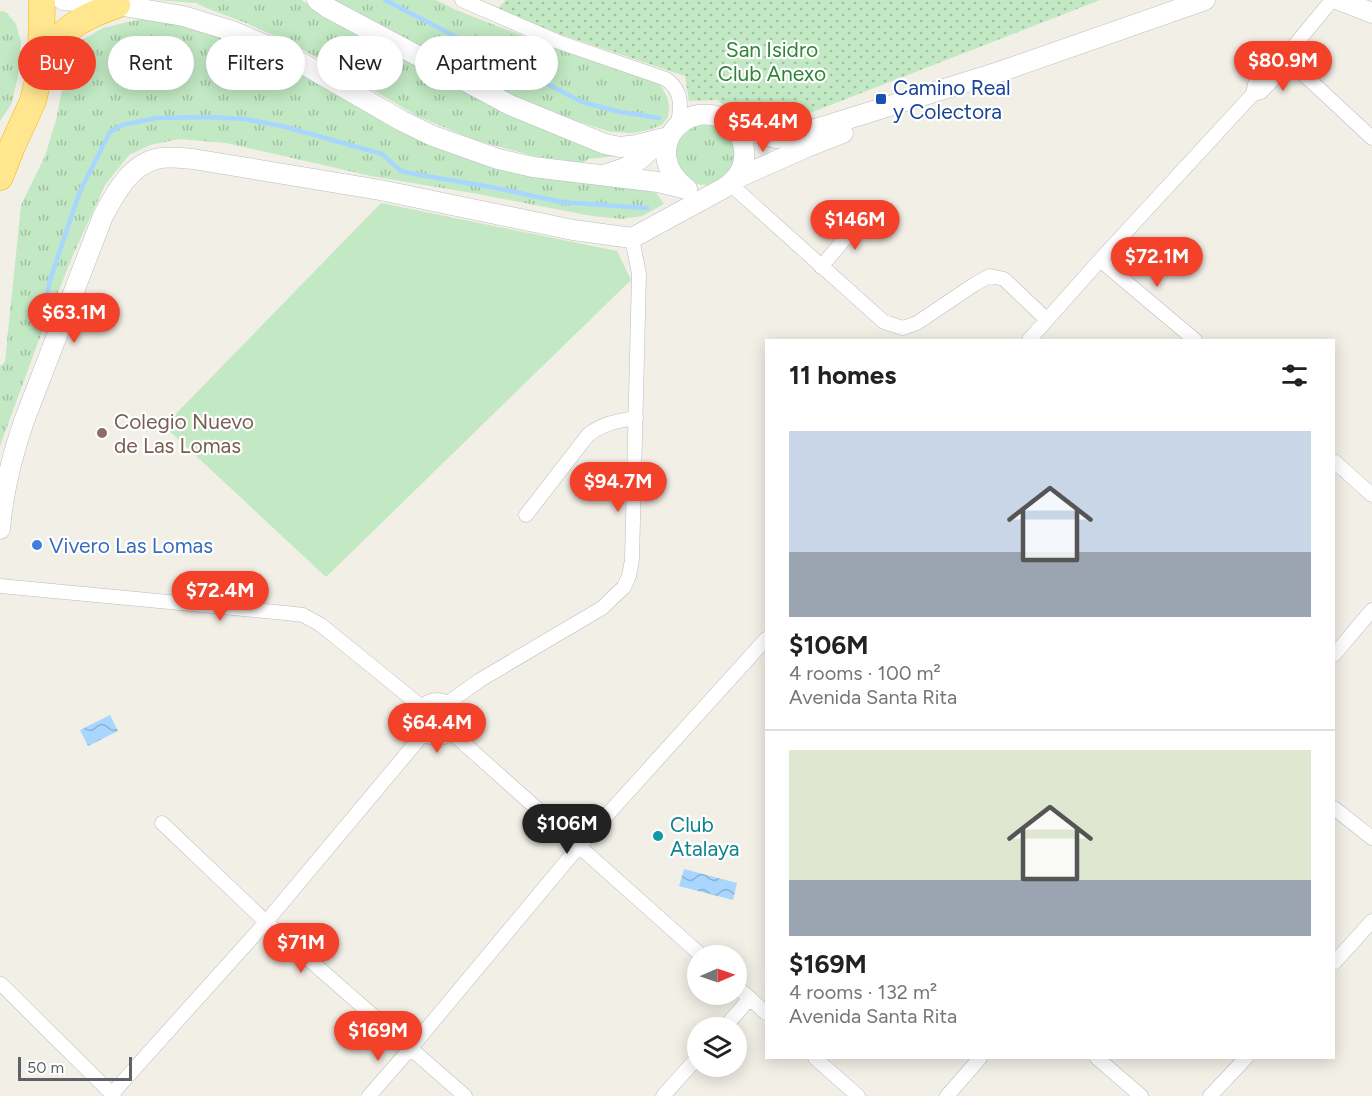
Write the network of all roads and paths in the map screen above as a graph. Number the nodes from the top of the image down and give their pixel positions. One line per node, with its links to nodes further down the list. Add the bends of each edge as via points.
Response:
1 (42, 0): 10 (highway)
2 (63, 0): 8 (main road)
3 (317, 0): 16 (main road, via 510,105 605,144 638,145)
4 (462, 0): 16 (street, via 556,41 666,79 680,96 681,105)
5 (1205, 0): 13 (main road)
6 (1332, 0): 12 (street)
7 (1339, 0): 9 (main road)
8 (112, 3): 11 (highway); 18 (main road, via 183,16 272,48 402,121 466,148 533,167)
9 (1372, 13)
10 (41, 36)
11 (60, 36)
12 (1283, 60): 17 (street); 24 (street, via 1274,63 1255,84 1253,94)
13 (1002, 71): 15 (main road, via 793,136 776,138); 20 (main road, via 807,147)
14 (36, 90): 19 (highway)
15 (735, 127): 16 (main road, via 725,119 701,114 689,117); 20 (main road, via 741,138 744,162)
16 (671, 132): 18 (main road, via 639,160); 21 (main road, via 666,159 670,171)
17 (1372, 138)
18 (604, 175): 21 (main road)
19 (0, 177)
20 (730, 184): 21 (main road, via 712,192); 23 (main road); 25 (street)
21 (687, 189)
22 (884, 219): 25 (street, via 872,216 859,222)
23 (632, 238): 29 (street, via 639,274); 33 (main road, via 194,159 154,159 136,168 116,191 103,216 18,438 4,492)
24 (1100, 260): 26 (street); 28 (street)
25 (821, 267): 26 (street, via 884,322 903,328 990,276 1004,279)
26 (1046, 320): 27 (street)
27 (1030, 339)
28 (1194, 339)
29 (636, 418): 32 (street, via 609,423 588,435); 38 (street, via 632,560 624,587 602,608)
30 (1335, 462): 31 (street)
31 (1372, 495)
32 (526, 515)
33 (0, 529)
34 (0, 586): 39 (street, via 303,615 321,625)
35 (1372, 610): 37 (street)
36 (765, 640): 45 (street)
37 (1335, 654)
38 (448, 703): 39 (street, via 431,700); 40 (street, via 455,714)
39 (422, 707): 41 (street, via 418,723)
40 (451, 732): 41 (street, via 435,738); 45 (street)
41 (424, 733): 47 (street)
42 (1335, 809): 44 (street)
43 (162, 824): 47 (street)
44 (1372, 838)
45 (580, 845): 48 (street); 55 (street)
46 (1372, 921): 49 (street)
47 (266, 922): 55 (street); 61 (street)
48 (690, 945)
49 (1335, 962)
50 (1, 984): 61 (street)
51 (747, 995): 52 (street)
52 (750, 998): 53 (street); 54 (street)
53 (765, 1012)
54 (734, 1017)
55 (410, 1049): 62 (street); 63 (street)
56 (816, 1059): 65 (street)
57 (979, 1059): 66 (street)
58 (1098, 1059): 67 (street)
59 (1245, 1059): 68 (street)
60 (687, 1069): 64 (street)
61 (112, 1095)
62 (369, 1096)
63 (465, 1096)
64 (663, 1096)
65 (858, 1096)
66 (947, 1096)
67 (1141, 1096)
68 (1210, 1096)

